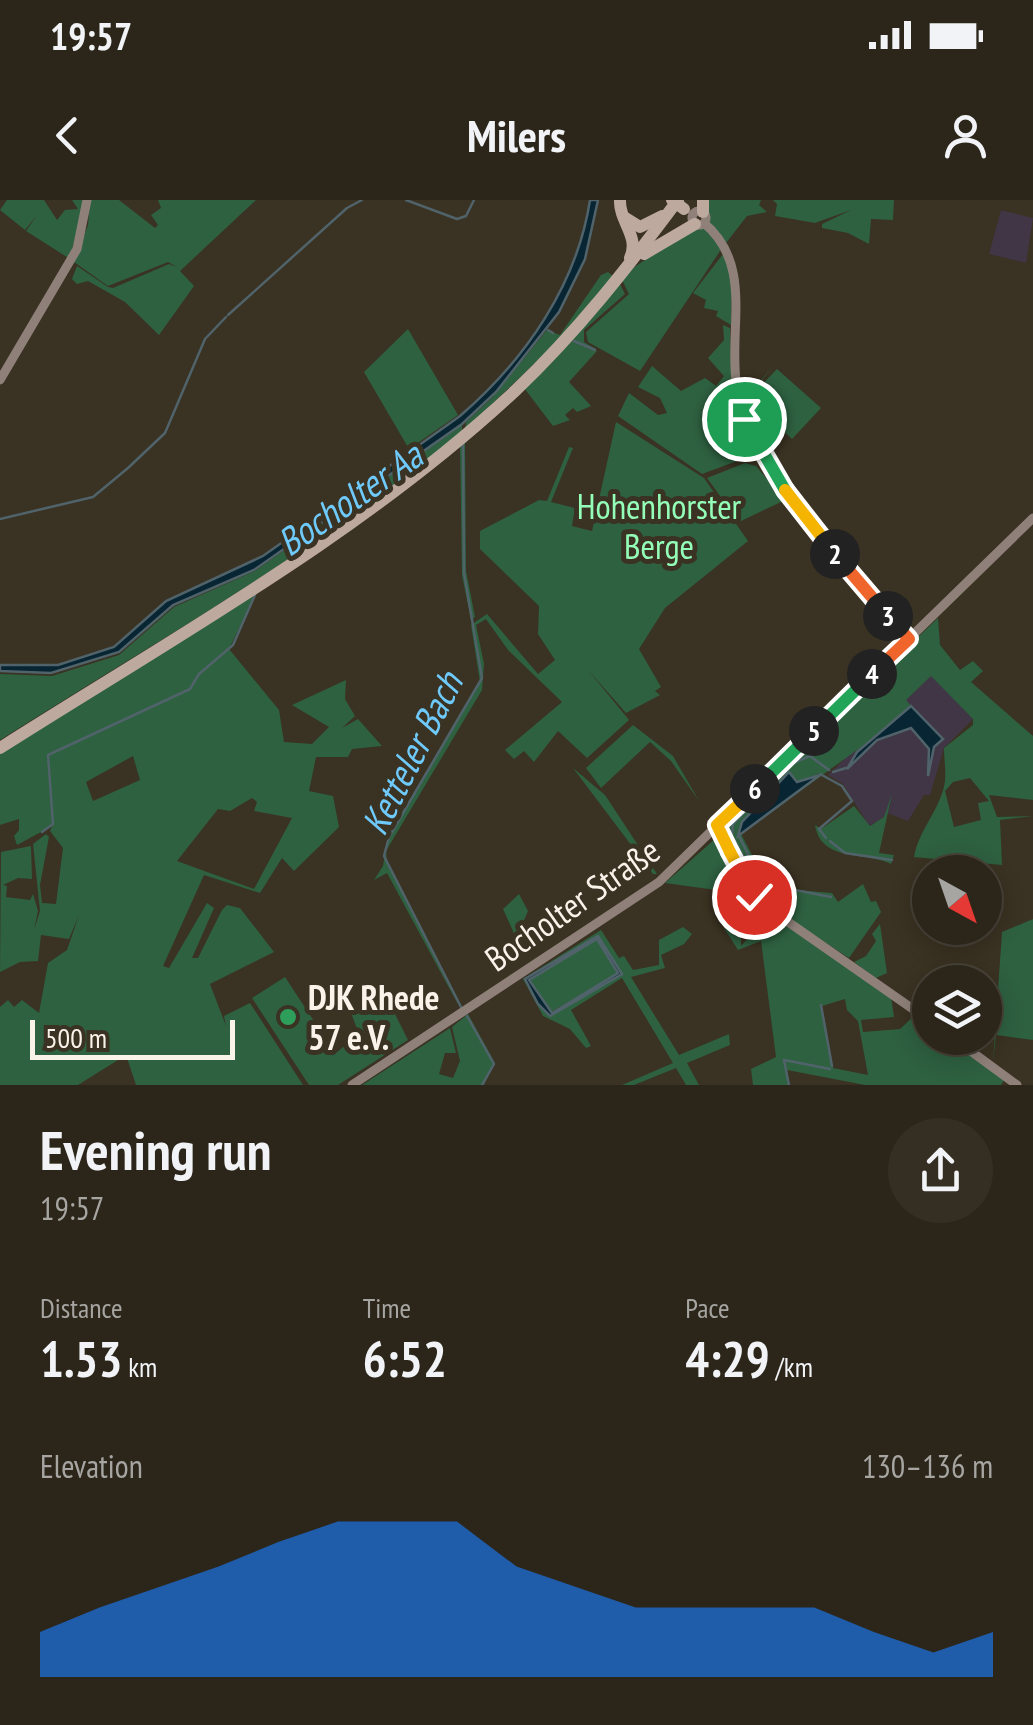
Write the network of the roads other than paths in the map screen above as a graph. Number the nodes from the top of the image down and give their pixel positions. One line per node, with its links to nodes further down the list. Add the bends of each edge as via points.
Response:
1 (87, 200): 5 (main road, via 76,249)
2 (621, 200): 3 (highway, via 625,219 640,227); 4 (highway, via 634,249)
3 (687, 208): 4 (highway); 4 (highway); 7 (main road, via 722,241 734,268 734,369 757,447 823,541)
4 (617, 279): 8 (highway, via 518,388 395,492)
5 (0, 380)
6 (1033, 518): 7 (main road, Bocholter Straße)
7 (909, 639): 9 (main road, Bocholter Straße)
8 (0, 746)
9 (717, 825): 10 (main road, via 761,903); 12 (main road, Bocholter Straße, via 632,904)
10 (912, 1008)
11 (976, 1055): 13 (main road)
12 (352, 1085)
13 (1017, 1085)

